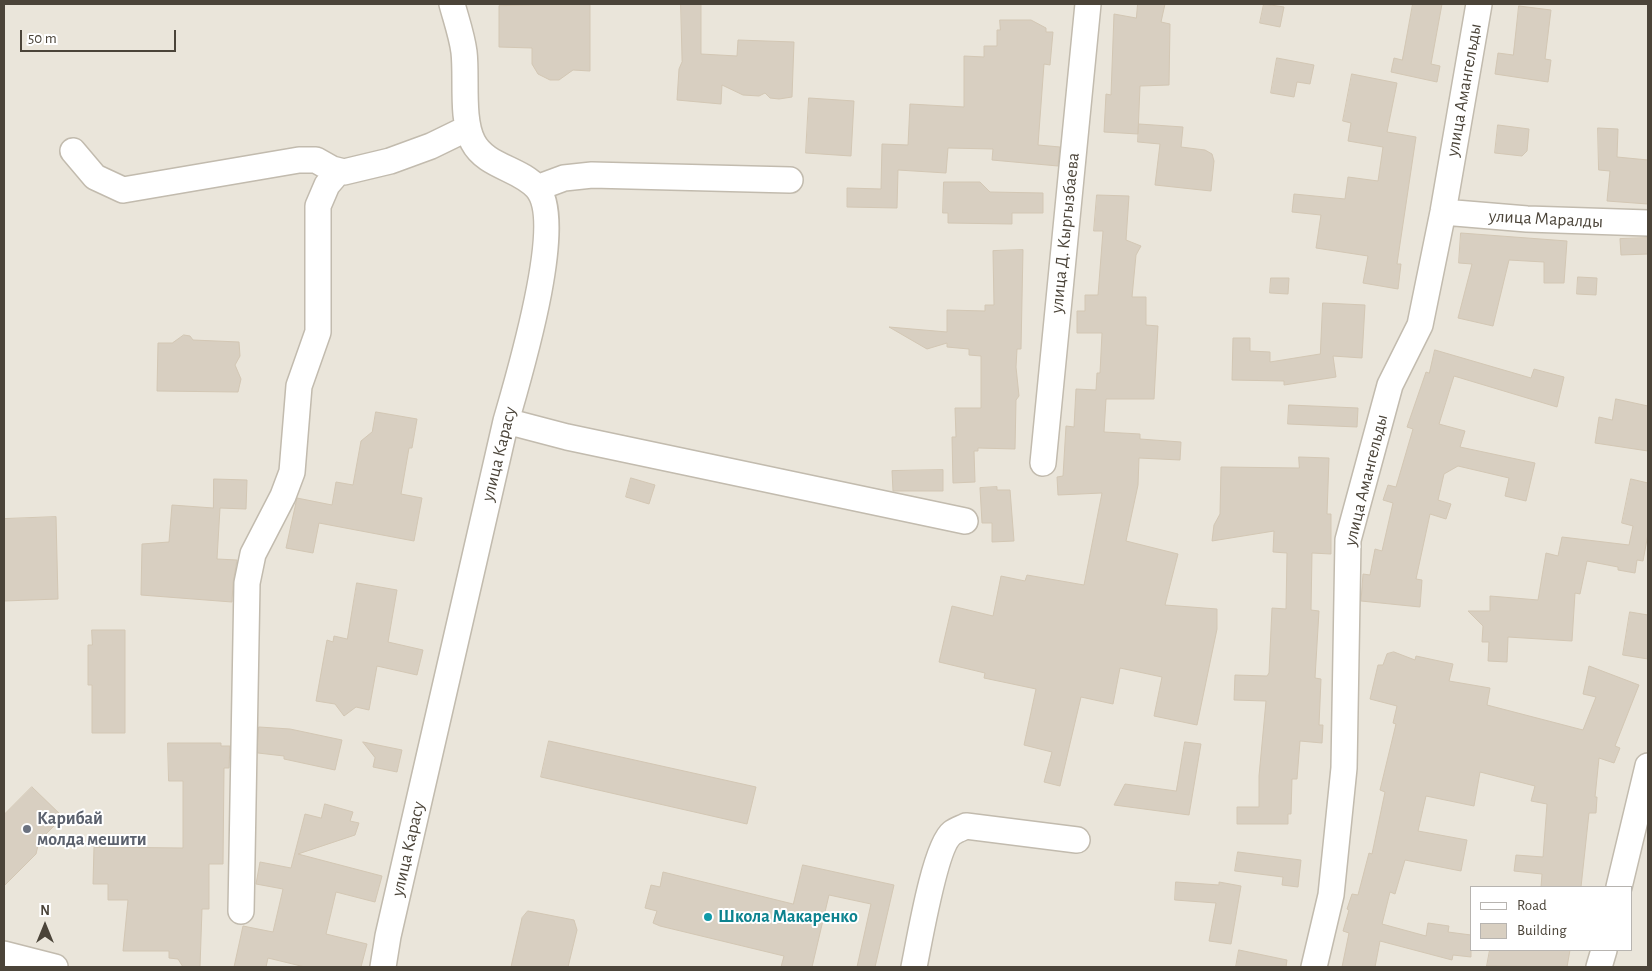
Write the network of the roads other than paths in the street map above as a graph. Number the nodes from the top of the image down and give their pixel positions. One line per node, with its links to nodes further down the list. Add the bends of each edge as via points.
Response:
1 (452, 4): 4 (street, via 464,50)
2 (1088, 4): 12 (street, улица Д. Кыргызбаева)
3 (1479, 4): 9 (street, улица Амангельды)
4 (468, 128): 6 (street, via 432,146 390,161); 8 (street, via 474,143 488,160)
5 (73, 150): 6 (street, via 95,177 123,190 299,160 316,160)
6 (339, 171): 17 (street, via 327,185 318,206 318,332 299,386 292,472 253,554 247,583)
7 (790, 180): 8 (street, via 592,175 564,178)
8 (537, 188): 11 (street, улица Карасу, via 547,236 529,345)
9 (1443, 212): 10 (street, улица Маралды); 23 (street, улица Амангельды, via 1420,325 1390,385 1348,540 1344,768 1331,895)
10 (1648, 223)
11 (506, 421): 13 (street, via 567,437); 21 (street, улица Карасу)
12 (1043, 463)
13 (965, 521)
14 (1648, 766): 16 (street)
15 (1077, 840): 22 (street, via 966,826 952,833 937,864)
16 (1619, 886)
17 (241, 911)
18 (1604, 951): 24 (street)
19 (4, 954): 20 (street)
20 (55, 967)
21 (383, 967)
22 (914, 967)
23 (1314, 967)
24 (1599, 967)

